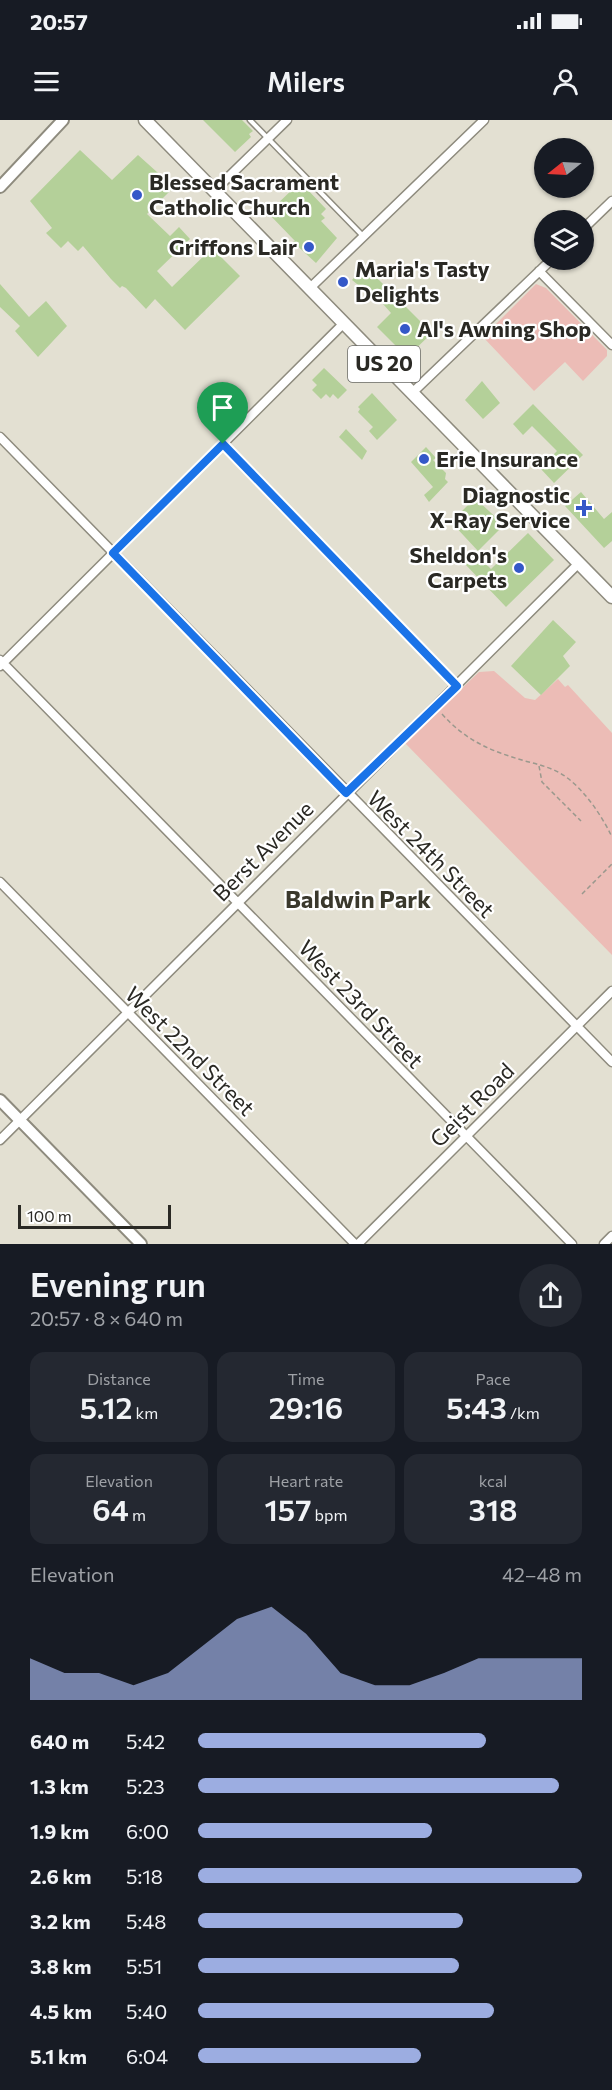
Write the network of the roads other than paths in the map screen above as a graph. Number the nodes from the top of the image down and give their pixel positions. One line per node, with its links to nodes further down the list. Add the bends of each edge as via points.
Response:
1 (63, 120): 7 (street)
2 (145, 120): 8 (main road, US 20)
3 (250, 120): 6 (lane)
4 (287, 120): 6 (street)
5 (484, 120): 11 (street)
6 (268, 138): 8 (street); 11 (lane)
7 (0, 187)
8 (214, 191): 13 (main road, US 20)
9 (612, 201): 10 (street)
10 (594, 218)
11 (364, 236): 13 (street)
12 (539, 271): 15 (street); 16 (street)
13 (310, 288): 14 (main road, US 20)
14 (344, 323): 16 (main road, US 20); 18 (street)
15 (612, 345)
16 (412, 393): 20 (main road, US 20)
17 (0, 437): 19 (street, West 24th Street)
18 (223, 444): 19 (street); 23 (street)
19 (113, 553): 22 (street); 24 (street, West 24th Street)
20 (579, 563): 21 (main road, US 20); 23 (street, Berst Avenue)
21 (612, 597)
22 (1, 663): 26 (street, West 23rd Street)
23 (457, 686): 24 (street, Berst Avenue)
24 (346, 793): 26 (street, Berst Avenue); 29 (street, West 24th Street)
25 (0, 882): 28 (street, West 22nd Street)
26 (238, 903): 28 (street, Berst Avenue); 33 (street, West 23rd Street)
27 (612, 991): 29 (street, Geist Road)
28 (127, 1013): 32 (street, Berst Avenue); 37 (street, West 22nd Street)
29 (576, 1026): 30 (street, West 24th Street); 33 (street, Geist Road)
30 (612, 1062)
31 (0, 1100): 32 (street)
32 (20, 1120): 34 (street, Berst Avenue); 36 (street)
33 (465, 1137): 37 (street, Geist Road); 38 (street, West 23rd Street)
34 (0, 1140)
35 (612, 1236): 39 (street)
36 (141, 1244)
37 (356, 1244)
38 (572, 1244)
39 (603, 1244)

